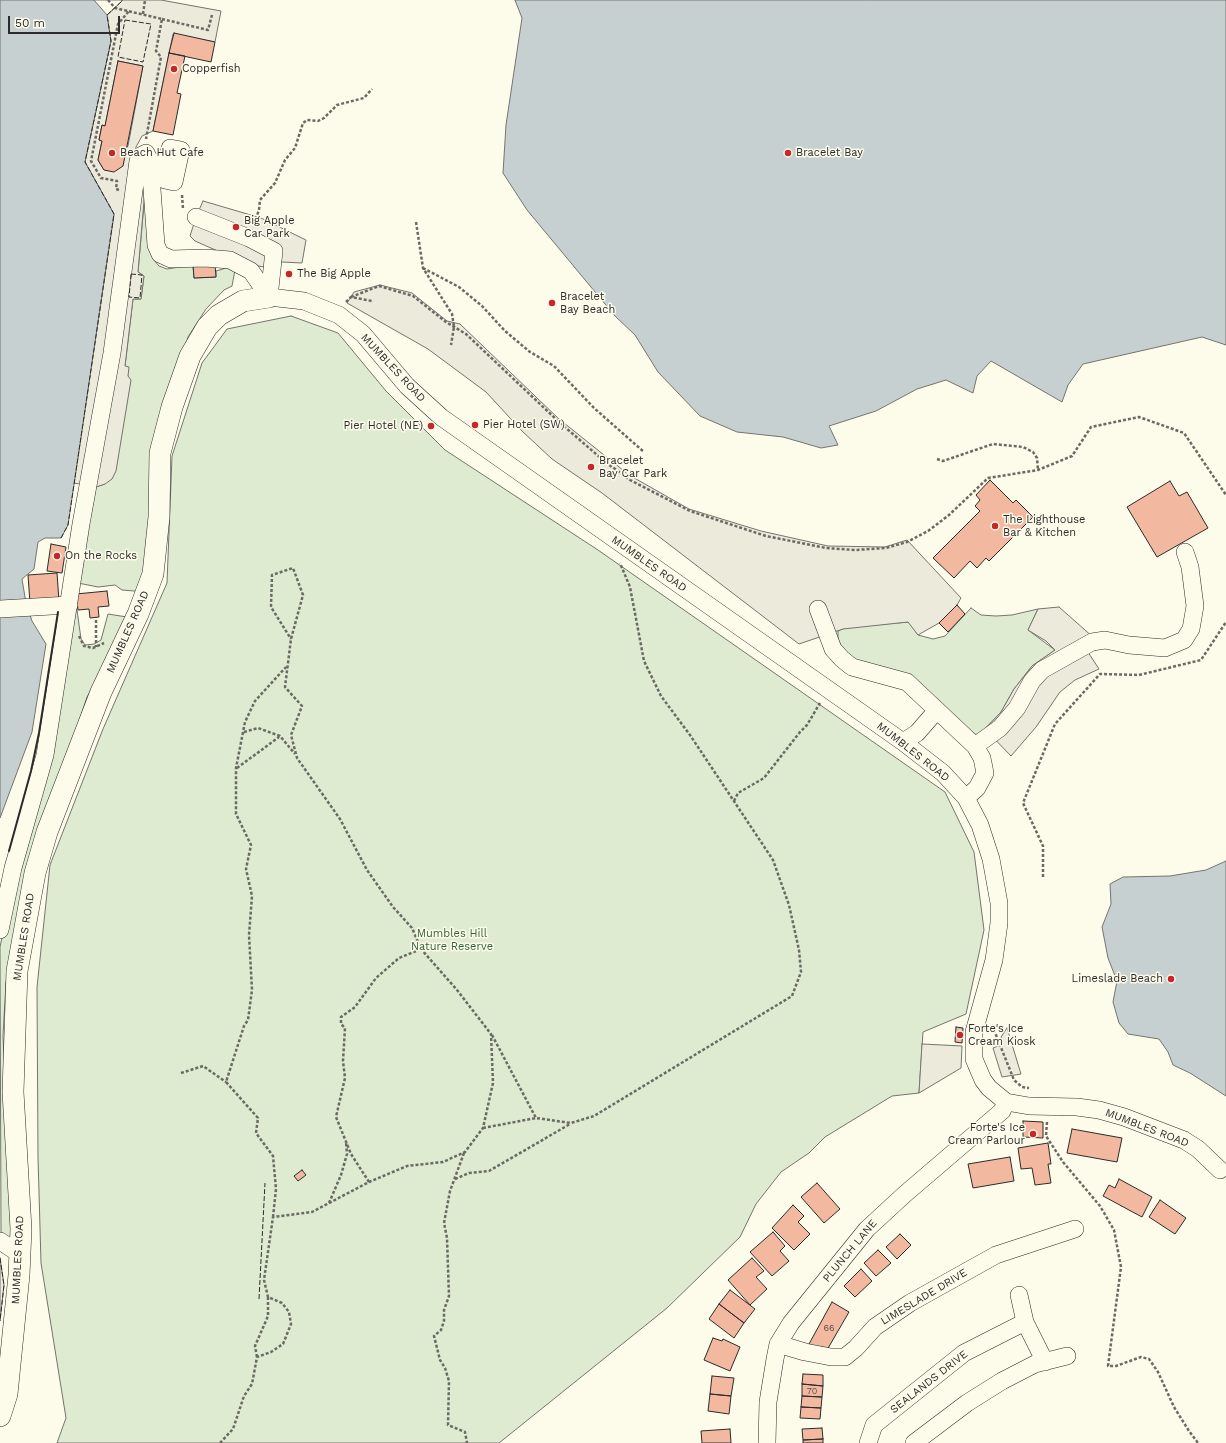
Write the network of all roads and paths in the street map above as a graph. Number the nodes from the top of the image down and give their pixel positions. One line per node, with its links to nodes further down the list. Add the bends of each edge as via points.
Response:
1 (108, 0): 3 (path, via 115,8)
2 (145, 0): 4 (path)
3 (129, 11): 4 (path); 9 (path, via 118,24 91,161 101,178 117,181)
4 (143, 14): 6 (path)
5 (212, 15): 6 (path, via 208,30)
6 (162, 19): 8 (path, via 156,51 161,57 145,134)
7 (372, 89): 12 (path, via 364,98 337,105 318,121 307,120 303,123 295,148 285,160 275,183 260,200)
8 (146, 153): 14 (street, via 150,161 156,246 160,254 176,259 230,260 252,271); 26 (street, via 138,161 112,353)
9 (116, 189)
10 (196, 217): 12 (street)
11 (416, 222): 13 (path)
12 (249, 238): 14 (street, via 274,251)
13 (423, 268): 18 (path, via 452,314); 20 (path, via 459,287 482,306 505,331 530,352 554,366 594,408)
14 (269, 297): 17 (street, MUMBLES ROAD, via 304,301); 66 (main road, MUMBLES ROAD, via 242,301 219,314 198,341 180,381 160,453 159,517 153,574 138,614 101,692 47,832 35,873 16,978 13,1092 21,1199)
15 (351, 297): 16 (path); 17 (path); 18 (path, via 379,286 413,296)
16 (372, 301)
17 (339, 315): 34 (street, MUMBLES ROAD, via 363,334 407,386 441,417)
18 (454, 327): 19 (path); 22 (path, via 466,334 558,421 630,480 690,511 766,536 826,548 886,548 907,542 928,531 988,478)
19 (451, 346)
20 (644, 452)
21 (937, 459): 22 (path, via 943,460 993,444 1023,447 1033,452 1037,458)
22 (1038, 470): 23 (path, via 1072,456 1092,427 1139,417 1184,433)
23 (1226, 495)
24 (1184, 552): 39 (street, via 1190,567 1195,606 1191,629 1184,640 1165,648 1105,640 1092,642 1042,670 1032,681 1017,708 1000,728)
25 (619, 561): 43 (path, via 630,587 644,661 650,675 661,696)
26 (69, 605): 27 (street); 45 (street, via 45,755 13,868)
27 (0, 608)
28 (818, 610): 35 (street, via 833,649 842,659 852,667 907,682)
29 (96, 620): 31 (path, via 96,647 84,646)
30 (1226, 622): 44 (path, via 1201,660 1139,675 1100,674 1054,724 1023,803 1043,846)
31 (79, 636)
32 (291, 639): 32 (path, via 303,595 293,568 272,574 272,608); 33 (path)
33 (287, 667): 36 (path, via 255,701 245,722); 40 (path, via 285,687 302,706 291,735)
34 (828, 690): 38 (street, MUMBLES ROAD); 43 (path, via 807,726 764,778 738,793)
35 (937, 710): 38 (street, via 917,733); 39 (street)
36 (244, 732): 37 (path, via 258,728); 41 (path)
37 (280, 736): 40 (path); 41 (path)
38 (903, 742): 42 (street, MUMBLES ROAD, via 943,773)
39 (975, 746): 42 (street, via 982,758 985,773 977,788)
40 (297, 758): 46 (path, via 340,819 367,870 393,907 412,928)
41 (236, 768): 50 (path, via 236,814 251,845 246,870 252,896 249,935 252,990 248,1020)
42 (966, 798): 52 (street, MUMBLES ROAD, via 986,842 999,903 999,930 994,960 974,1032 974,1059 989,1088)
43 (734, 801): 55 (path, via 773,860 790,905 800,950 801,972 792,996 594,1116)
44 (1043, 877)
45 (0, 930)
46 (421, 949): 47 (path); 57 (path, via 399,958 376,978 355,1007 341,1017 341,1024 345,1028 345,1078 336,1117)
47 (491, 1034): 54 (path); 56 (path, via 493,1084)
48 (1001, 1043): 51 (path, via 1014,1080)
49 (182, 1073): 50 (path, via 203,1066)
50 (226, 1082): 63 (path, via 258,1118 256,1133 273,1156 276,1189)
51 (1034, 1090)
52 (1006, 1102): 53 (street, MUMBLES ROAD); 70 (street, PLUNCH LANE, via 1002,1111 867,1229 791,1323)
53 (1049, 1106): 59 (street, MUMBLES ROAD, via 1100,1110 1124,1117 1184,1140 1198,1149); 80 (path, via 1046,1136 1063,1162 1100,1206 1114,1230 1121,1267 1108,1366 1116,1366 1141,1357 1150,1359 1188,1432)
54 (536, 1118): 55 (path); 56 (path)
55 (571, 1123): 60 (path, via 489,1171 470,1173)
56 (483, 1128): 58 (path)
57 (345, 1137): 61 (path, via 351,1154); 62 (path, via 347,1154)
58 (464, 1152): 60 (path); 61 (path, via 443,1162 407,1166)
59 (1220, 1170)
60 (455, 1179): 76 (path, via 444,1223 449,1296 441,1330 434,1336 449,1381 448,1425 465,1432)
61 (369, 1182): 62 (path)
62 (329, 1203): 63 (path, via 312,1212)
63 (273, 1217): 68 (path, via 264,1280)
64 (1076, 1229): 70 (street, LIMESLADE DRIVE, via 996,1255 910,1303 881,1323 844,1357 805,1352)
65 (0, 1240): 66 (street)
66 (20, 1254): 74 (main road, MUMBLES ROAD, via 7,1394)
67 (1019, 1295): 69 (street)
68 (268, 1297): 72 (path, via 268,1316 255,1346); 72 (path, via 282,1303 289,1312 291,1324 283,1344)
69 (1025, 1322): 73 (street); 78 (street, SEALANDS DRIVE, via 964,1353 874,1425)
70 (778, 1344): 77 (street, PLUNCH LANE, via 768,1402)
71 (1067, 1356): 73 (street)
72 (257, 1357): 75 (path, via 252,1384 244,1396 233,1429)
73 (1045, 1362): 79 (street, via 1035,1364 1002,1380)
74 (0, 1416)
75 (220, 1443)
76 (467, 1443)
77 (767, 1443)
78 (868, 1443)
79 (914, 1443)
80 (1198, 1443)

